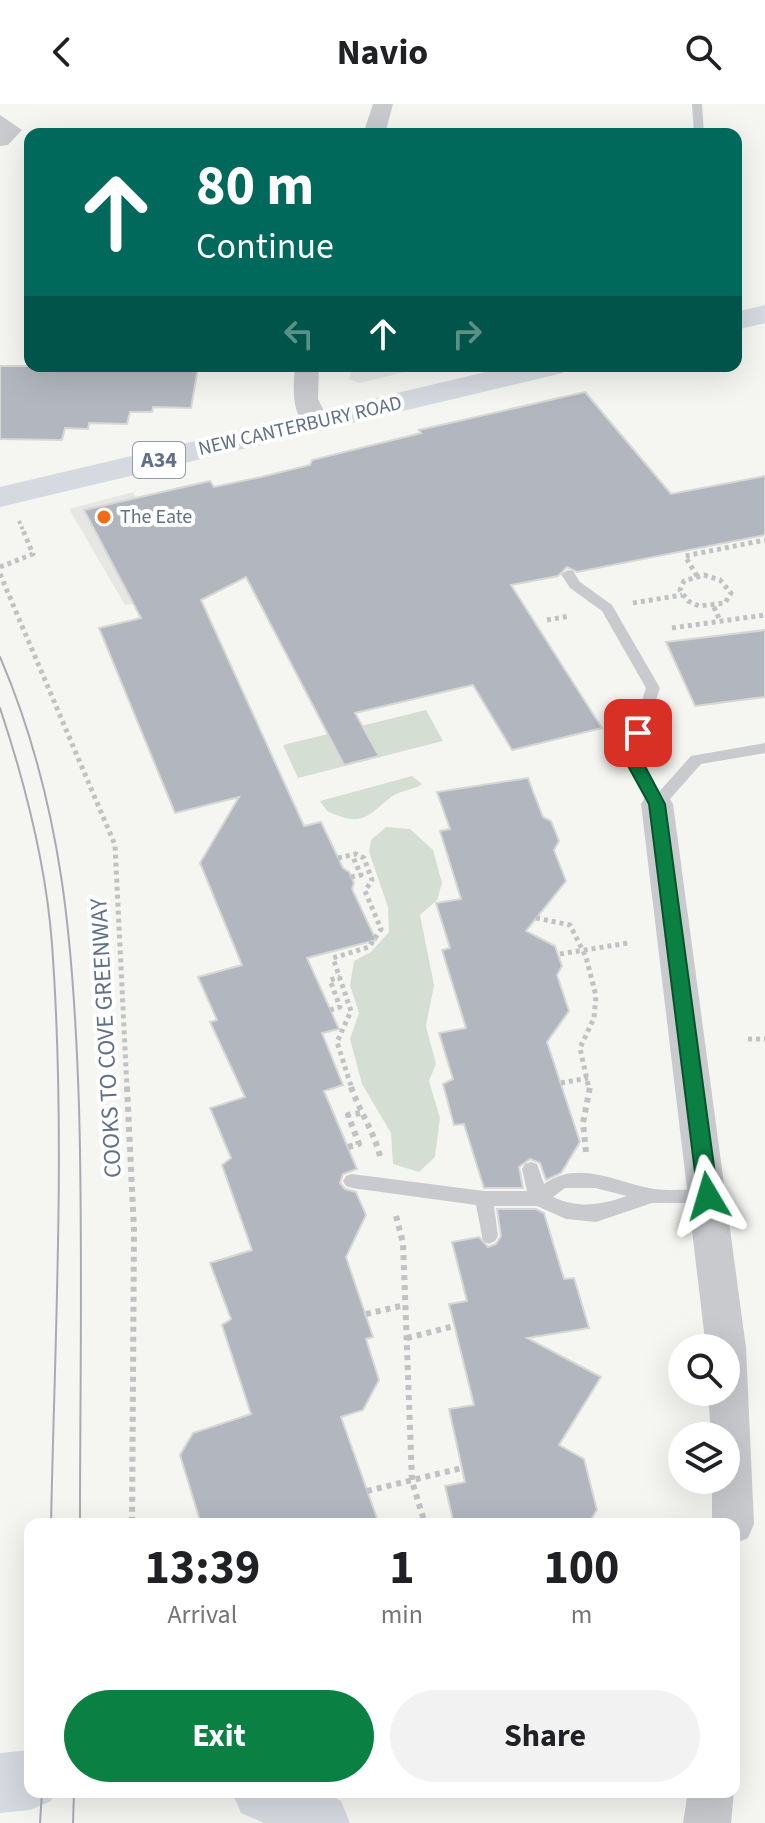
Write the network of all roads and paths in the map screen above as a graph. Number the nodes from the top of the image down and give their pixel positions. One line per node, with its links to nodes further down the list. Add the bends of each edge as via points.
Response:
1 (383, 104): 3 (street)
2 (697, 104): 4 (lane)
3 (376, 128)
4 (699, 128)
5 (1, 133): 6 (street)
6 (24, 139)
7 (765, 314): 8 (main road)
8 (742, 320)
9 (307, 372): 11 (street, via 305,399)
10 (527, 372): 11 (main road, NEW CANTERBURY ROAD / A34)
11 (317, 423): 12 (main road, NEW CANTERBURY ROAD / A34)
12 (9, 507): 14 (path, via 33,554)
13 (765, 540): 17 (path, via 685,556)
14 (0, 567)
15 (0, 574): 60 (path, COOKS TO COVE GREENWAY, via 115,845 134,1230)
16 (568, 574): 27 (lane, via 607,608 653,688 631,755)
17 (697, 576): 18 (path, via 681,585); 20 (path, via 712,577 729,588 729,598)
18 (682, 595): 19 (path); 20 (path, via 692,604)
19 (628, 603)
20 (714, 607): 24 (path)
21 (573, 615): 23 (path)
22 (765, 615): 24 (path)
23 (547, 620)
24 (720, 621): 25 (path)
25 (672, 628)
26 (765, 748): 27 (lane, via 696,760)
27 (657, 804): 47 (street)
28 (352, 855): 29 (path); 30 (path, via 361,875); 35 (path, via 364,858 372,880 365,891 381,929 369,947 333,958)
29 (338, 858)
30 (351, 877)
31 (536, 918): 33 (path, via 570,925)
32 (628, 943): 33 (path)
33 (585, 949): 34 (path); 39 (path, via 596,1015 580,1048)
34 (560, 954)
35 (340, 977): 36 (path, via 330,980 340,1007); 41 (path, via 351,1011 337,1042)
36 (330, 1010)
37 (748, 1039): 38 (path)
38 (765, 1039)
39 (588, 1078): 40 (path); 43 (path, via 586,1155 575,1174)
40 (561, 1083)
41 (360, 1113): 42 (path, via 348,1115 359,1144); 45 (path, via 372,1126)
42 (348, 1147)
43 (532, 1174): 48 (lane)
44 (352, 1181): 45 (lane)
45 (388, 1187): 49 (lane); 51 (path, via 403,1243)
46 (652, 1196): 47 (lane); 48 (lane, via 596,1214 566,1211); 48 (lane, via 595,1181 562,1181)
47 (708, 1196): 54 (street)
48 (538, 1198): 49 (lane)
49 (484, 1199): 50 (lane)
50 (489, 1236)
51 (405, 1305): 52 (path); 55 (path)
52 (366, 1314)
53 (454, 1326): 55 (path)
54 (724, 1334)
55 (407, 1338): 58 (path)
56 (730, 1406): 62 (street)
57 (462, 1468): 58 (path)
58 (412, 1481): 59 (path); 61 (path)
59 (367, 1491)
60 (132, 1518)
61 (423, 1518)
62 (733, 1518)
63 (24, 1781): 64 (main road)
64 (0, 1783)
65 (278, 1798): 67 (main road)
66 (710, 1798): 68 (street)
67 (319, 1823)
68 (707, 1823)

